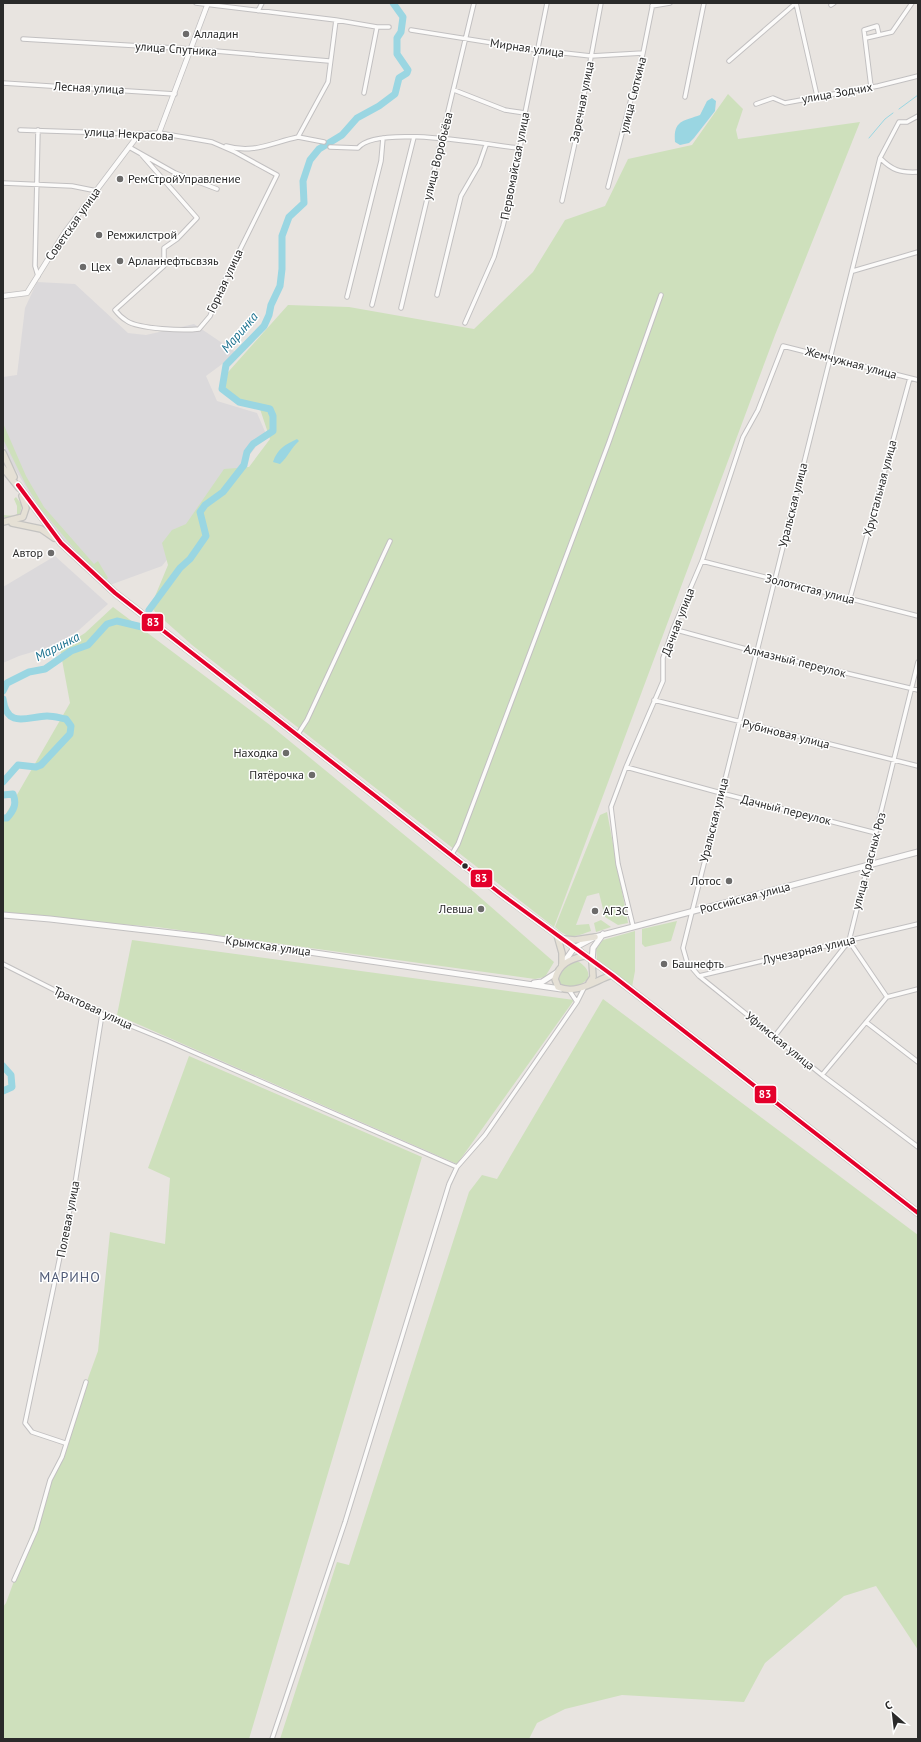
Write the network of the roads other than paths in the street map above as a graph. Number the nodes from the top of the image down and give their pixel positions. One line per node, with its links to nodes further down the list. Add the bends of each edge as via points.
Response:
1 (196, 3): 2 (street)
2 (208, 3): 12 (street); 21 (street)
3 (262, 3): 12 (street)
4 (474, 3): 20 (street, улица Воробьёва)
5 (547, 3): 22 (street, Первомайская улица)
6 (601, 3): 24 (street, Заречная улица)
7 (670, 3): 11 (street)
8 (704, 3): 34 (street)
9 (796, 3): 26 (street); 33 (street)
10 (912, 3): 17 (street, via 892,32)
11 (652, 5): 23 (street, улица Сюткина)
12 (258, 11): 13 (street)
13 (336, 20): 14 (street); 25 (street)
14 (377, 27): 15 (street); 31 (street)
15 (389, 27)
16 (411, 30): 20 (street, Мирная улица)
17 (879, 35): 18 (street); 18 (street, via 877,26 864,30)
18 (866, 38): 29 (street)
19 (23, 39): 21 (street, улица Спутника)
20 (466, 39): 22 (street, Мирная улица); 30 (street, улица Воробьёва)
21 (192, 49): 25 (street, улица Спутника); 32 (street)
22 (537, 50): 24 (street, Мирная улица); 36 (street, Первомайская улица)
23 (643, 53): 24 (street, Мирная улица); 58 (street, улица Сюткина)
24 (591, 56): 61 (street, Заречная улица)
25 (330, 61): 42 (street, via 328,82)
26 (729, 61)
27 (918, 76): 29 (street, улица Зодчих)
28 (3, 83): 32 (street, Лесная улица)
29 (871, 87): 33 (street, улица Зодчих)
30 (454, 90): 36 (street, via 505,110); 45 (street, улица Воробьёва)
31 (364, 93)
32 (175, 94): 40 (street)
33 (817, 96): 35 (street, улица Зодчих, via 785,103 773,98)
34 (685, 97)
35 (756, 104)
36 (524, 113): 51 (street, Первомайская улица)
37 (918, 116): 53 (street, Уральская улица, via 907,122 899,122)
38 (20, 130): 39 (street, улица Некрасова)
39 (38, 130): 41 (street, улица Некрасова); 57 (street)
40 (159, 133): 41 (street, улица Некрасова); 46 (street, улица Некрасова)
41 (139, 134): 49 (street, Советская улица)
42 (298, 137): 46 (street, via 274,142 254,150 236,149); 47 (street)
43 (414, 137): 44 (street); 45 (street); 69 (street)
44 (383, 138): 50 (street, via 361,143 358,148); 68 (street, via 381,161)
45 (442, 138): 48 (street); 70 (street, улица Воробьёва)
46 (212, 142): 55 (street, улица Некрасова)
47 (324, 142)
48 (486, 145): 51 (street); 65 (street, via 479,165 461,196)
49 (129, 147): 52 (street); 60 (street, Советская улица)
50 (330, 147)
51 (519, 148): 71 (street, Первомайская улица, via 494,257)
52 (141, 154): 55 (street, Горная улица, via 197,218 177,239 164,248 164,266 115,310 127,322 141,325 185,331 199,329 210,316); 59 (street, via 175,173)
53 (880, 158): 54 (street, via 891,168 907,173); 63 (street, Уральская улица)
54 (918, 172)
55 (276, 175)
56 (3, 183): 57 (street)
57 (37, 186): 60 (street, via 72,186); 64 (street, via 35,266)
58 (608, 187)
59 (217, 189)
60 (96, 191): 64 (street, Советская улица, via 65,232)
61 (562, 201)
62 (918, 252): 63 (street)
63 (852, 271): 73 (street, Уральская улица)
64 (38, 276): 67 (street, Советская улица, via 25,294)
65 (437, 295)
66 (662, 295): 100 (street, via 545,615)
67 (3, 296)
68 (347, 297)
69 (372, 305)
70 (401, 308)
71 (465, 323)
72 (783, 346): 73 (street, Жемчужная улица); 82 (street, Дачная улица, via 758,410 743,437)
73 (830, 356): 74 (street, Жемчужная улица); 83 (street, Уральская улица)
74 (910, 378): 75 (street, Жемчужная улица); 84 (street, Хрустальная улица)
75 (918, 380)
76 (3, 453): 78 (main road)
77 (3, 468): 78 (main road)
78 (17, 484): 79 (main road, via 27,511 23,517); 81 (main road)
79 (4, 522): 81 (main road, via 23,524 41,530)
80 (390, 541): 93 (street, via 307,720)
81 (61, 543): 93 (main road, via 115,593)
82 (702, 562): 83 (street, Золотистая улица); 86 (street, Дачная улица)
83 (774, 580): 84 (street, Золотистая улица); 87 (street, Уральская улица)
84 (850, 598): 85 (street, Золотистая улица)
85 (918, 616)
86 (673, 629): 87 (street, Алмазный переулок); 91 (street, Дачная улица, via 663,658 663,681)
87 (756, 652): 89 (street, Алмазный переулок); 92 (street, Уральская улица)
88 (918, 662): 89 (street, улица Красных Роз)
89 (912, 689): 90 (street, Алмазный переулок); 94 (street, улица Красных Роз)
90 (918, 690)
91 (654, 700): 92 (street, Рубиновая улица); 95 (street, Дачная улица)
92 (739, 722): 94 (street, Рубиновая улица); 97 (street, Уральская улица)
93 (298, 734): 100 (main road)
94 (895, 760): 96 (street, Рубиновая улица); 98 (street, улица Красных Роз)
95 (626, 766): 97 (street, Дачный переулок); 105 (street, Дачная улица, via 611,807 618,864)
96 (918, 766)
97 (721, 793): 98 (street, Дачный переулок); 102 (street, Уральская улица)
98 (876, 833): 101 (street, улица Красных Роз)
99 (918, 852): 101 (main road, Российская улица)
100 (452, 854): 107 (main road)
101 (866, 866): 102 (main road, Российская улица); 109 (street, улица Красных Роз)
102 (692, 912): 105 (main road, Российская улица); 117 (street, Уфимская улица, via 683,948 687,962)
103 (3, 915): 118 (main road, Крымская улица, via 50,918 206,937)
104 (918, 924): 109 (street, Лучезарная улица)
105 (633, 926): 106 (main road, Российская улица)
106 (603, 934): 108 (main road, Российская улица); 112 (main road, via 593,948)
107 (557, 935): 108 (main road, via 565,940); 110 (main road); 114 (main road)
108 (595, 936): 110 (main road, Российская улица)
109 (848, 942): 117 (street, Лучезарная улица); 122 (street); 126 (street, улица Красных Роз)
110 (574, 948): 111 (main road); 114 (main road)
111 (584, 956): 112 (main road); 114 (main road)
112 (592, 962): 116 (main road); 119 (main road, via 593,978)
113 (3, 964): 124 (street, Трактовая улица)
114 (562, 965): 115 (main road)
115 (556, 973): 118 (main road, via 542,982); 120 (main road, via 556,983)
116 (612, 975): 119 (main road); 131 (main road)
117 (699, 976): 126 (street, Уфимская улица)
118 (531, 984): 120 (main road, Крымская улица)
119 (587, 985): 120 (main road, via 575,990); 123 (street)
120 (567, 989): 123 (street)
121 (918, 989): 122 (street)
122 (887, 997): 125 (street)
123 (577, 1002): 130 (street, via 485,1135)
124 (102, 1014): 130 (street, Трактовая улица); 133 (street, Полевая улица, via 74,1190 25,1423 32,1432)
125 (866, 1022): 127 (street); 128 (street)
126 (774, 1037): 128 (street, Уфимская улица)
127 (918, 1062)
128 (822, 1075): 129 (street, Уфимская улица)
129 (918, 1147)
130 (457, 1167): 135 (street, via 449,1184 345,1522)
131 (918, 1213)
132 (86, 1382): 133 (street)
133 (65, 1443): 134 (street, via 62,1456 50,1480 36,1530)
134 (14, 1580)
135 (272, 1739)

